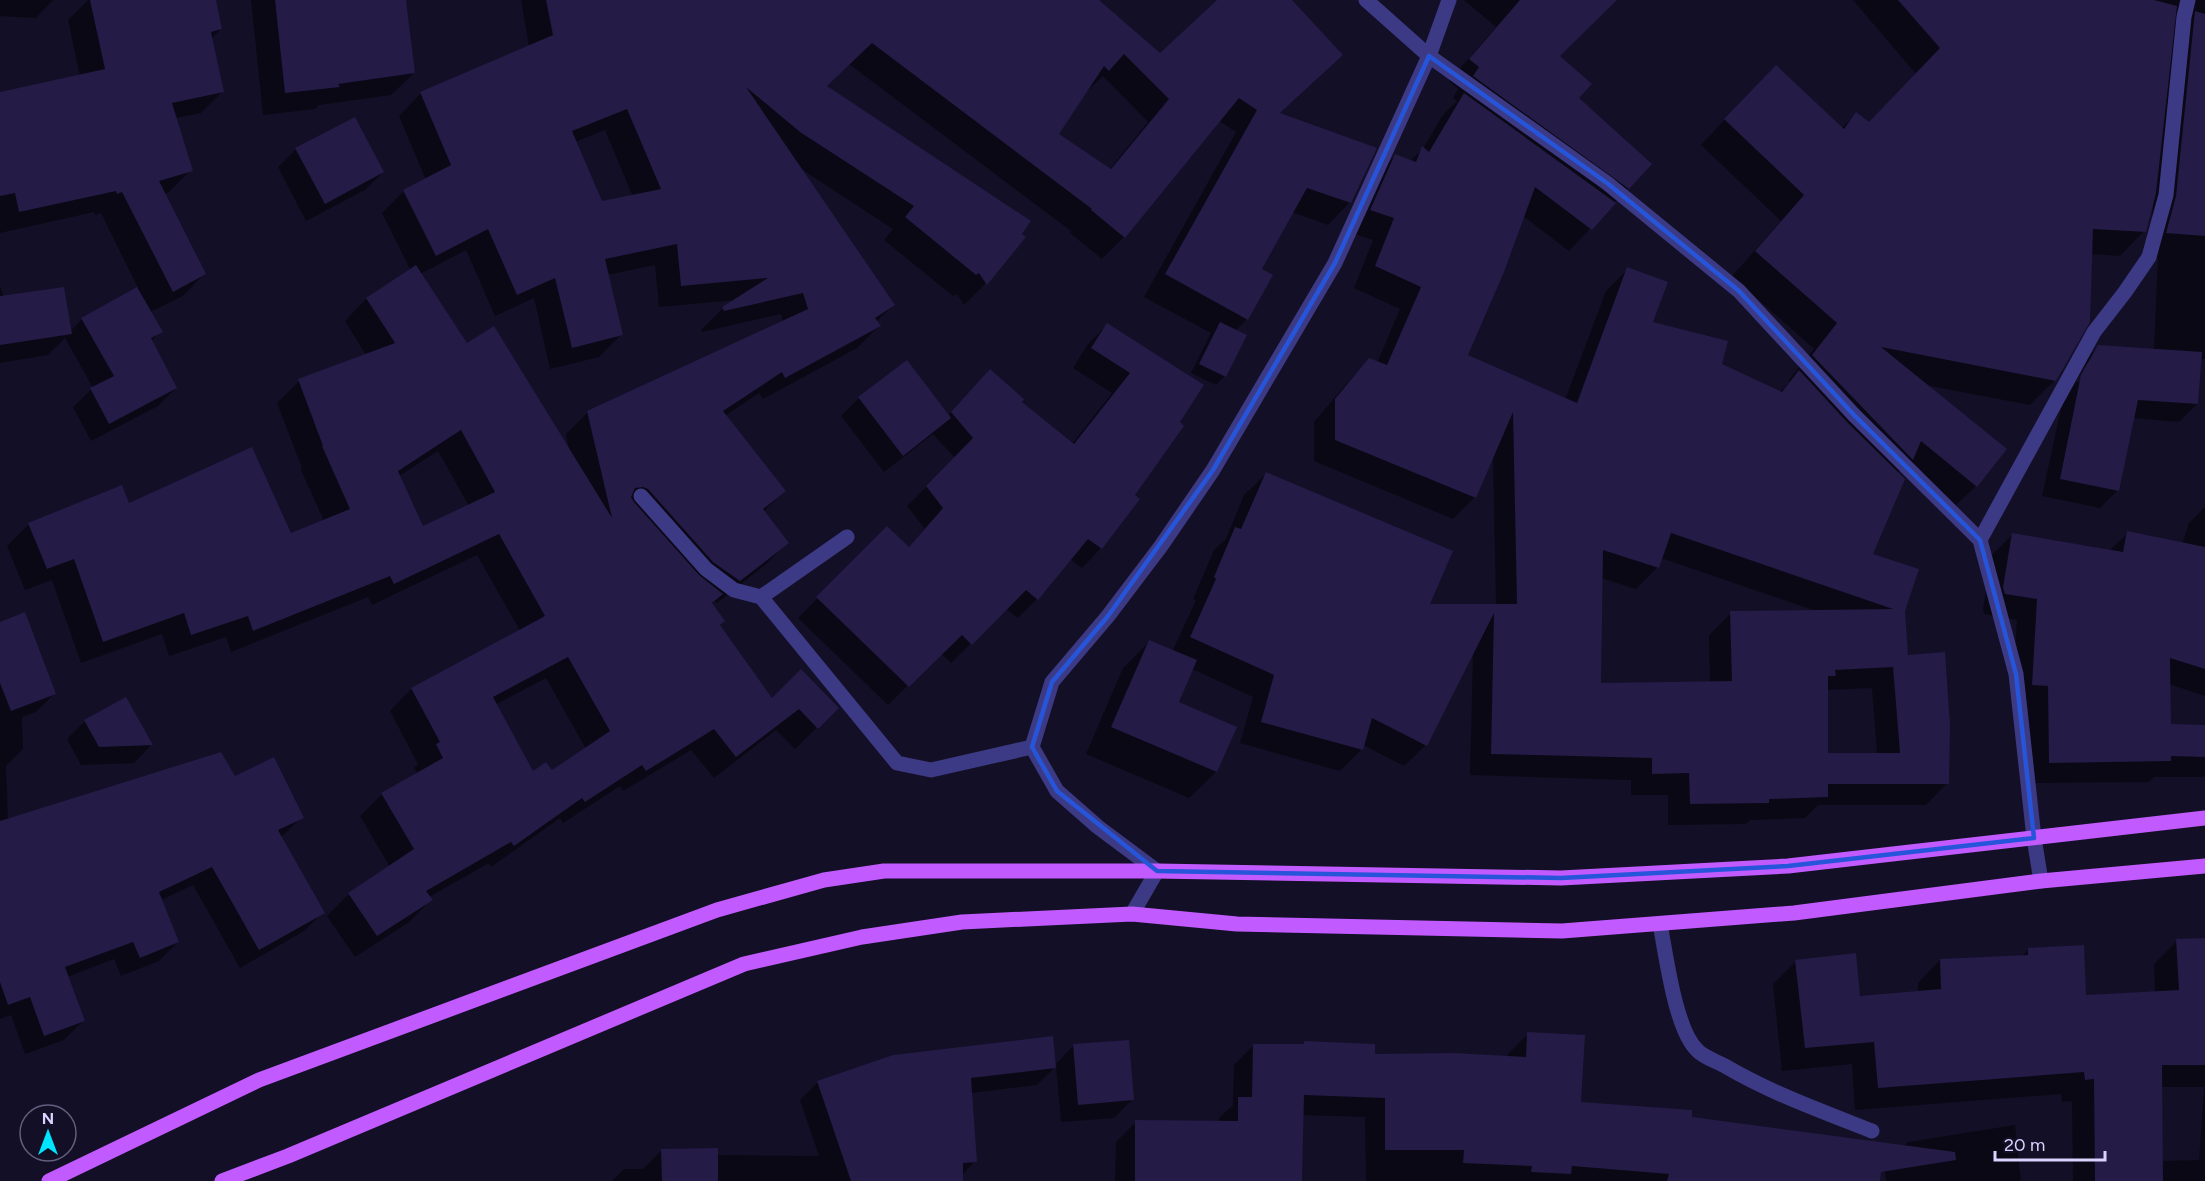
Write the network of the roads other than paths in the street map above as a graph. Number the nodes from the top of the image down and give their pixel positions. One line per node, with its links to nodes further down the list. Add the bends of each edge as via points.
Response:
1 (1366, 0): 4 (street)
2 (1449, 0): 4 (street)
3 (2187, 0): 7 (street, via 2166,195 2149,257 2094,332)
4 (1429, 56): 7 (street, via 1607,183 1739,291 1854,415); 9 (street, via 1335,263 1214,470 1108,616 1052,682)
5 (641, 496): 8 (street, via 706,569 734,590)
6 (847, 537): 8 (street)
7 (1980, 540): 11 (street, via 2016,674)
8 (761, 597): 9 (street, via 897,763 931,770)
9 (1032, 747): 13 (street, via 1057,791)
10 (2205, 818): 11 (main road)
11 (2034, 838): 13 (main road, via 1788,866 1561,878); 14 (street)
12 (2205, 866): 14 (main road)
13 (1157, 870): 15 (street); 18 (main road, via 884,871 824,880 717,910 259,1080)
14 (2041, 881): 16 (main road, via 1794,913)
15 (1132, 914): 16 (main road, via 1237,924 1562,931); 19 (main road, via 962,922 862,937 744,964)
16 (1660, 924): 17 (street, via 1680,1016 1697,1050 1797,1102)
17 (1872, 1131)
18 (49, 1181)
19 (222, 1181)

